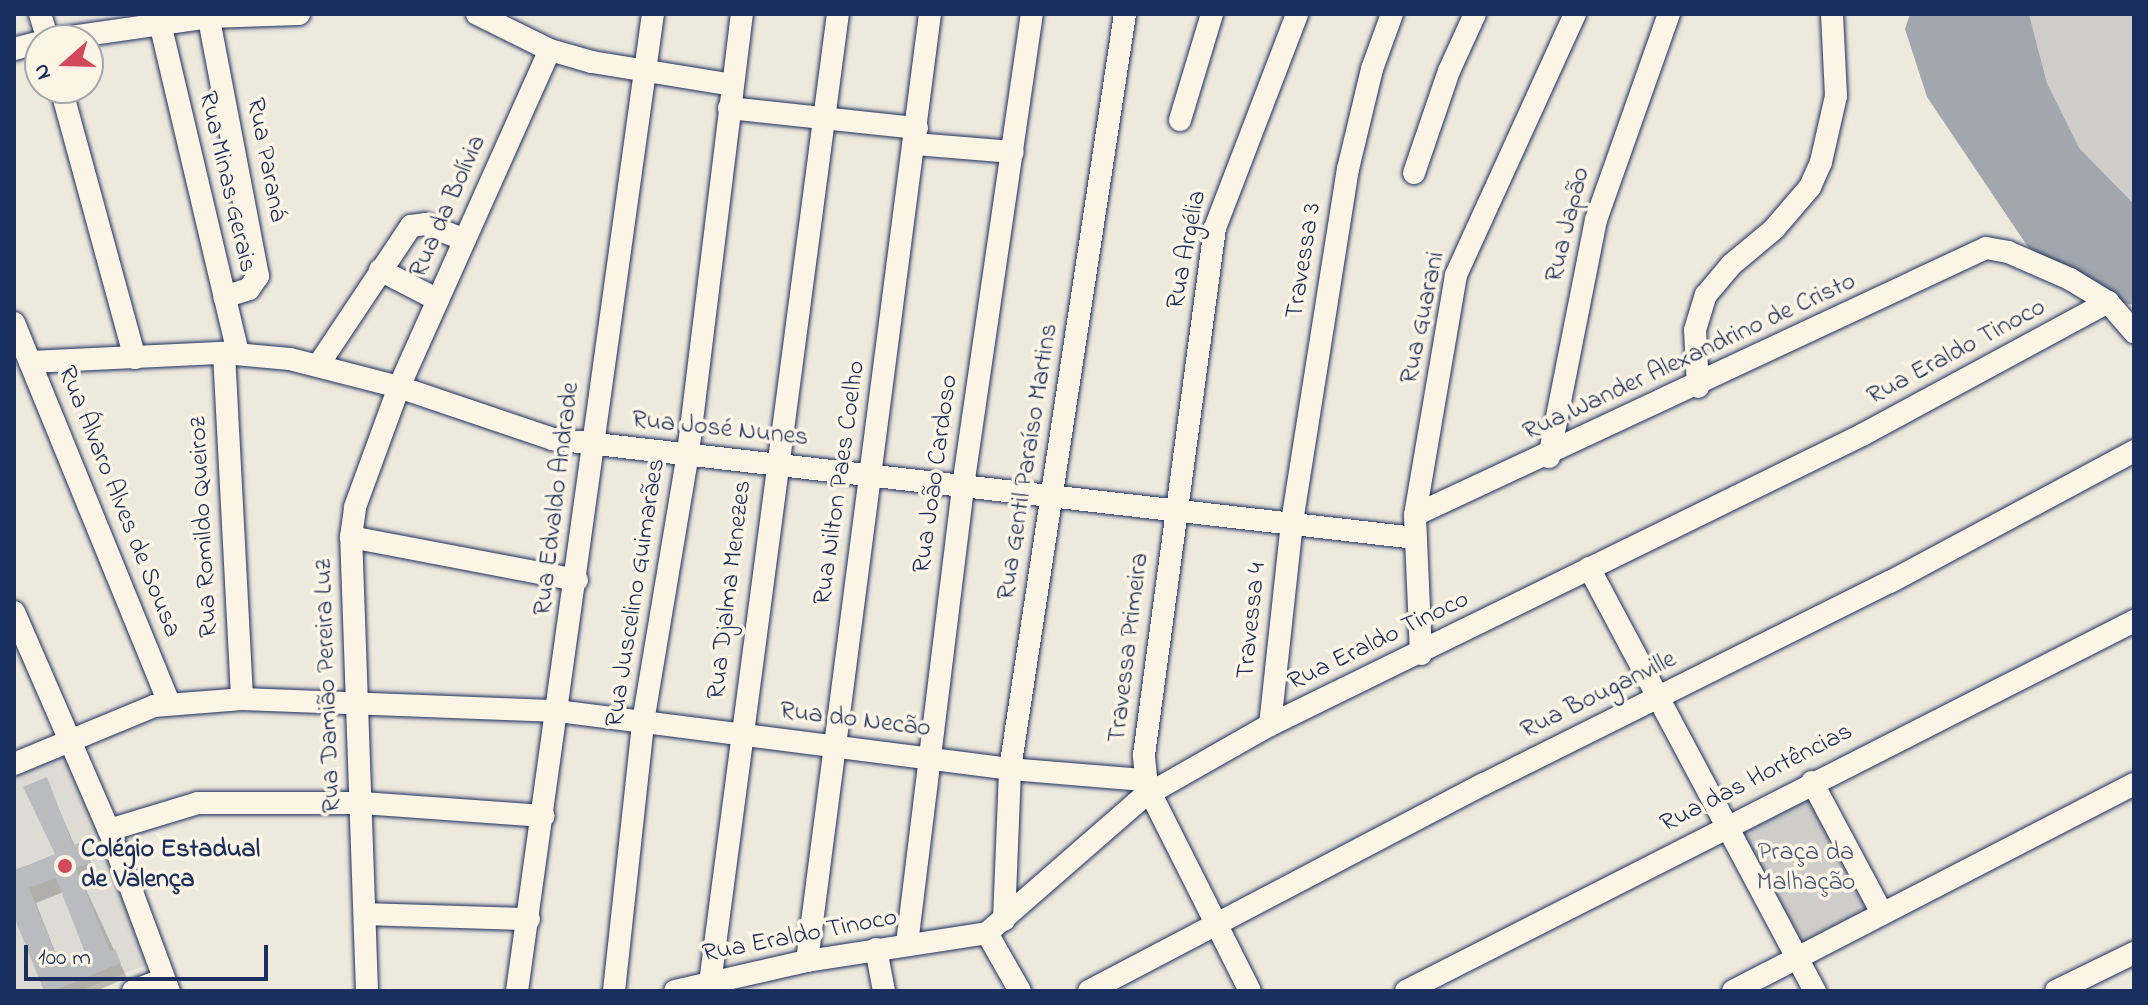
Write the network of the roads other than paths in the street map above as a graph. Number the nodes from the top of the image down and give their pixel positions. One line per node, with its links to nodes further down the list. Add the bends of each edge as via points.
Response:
1 (299, 14): 16 (street)
2 (477, 14): 19 (street)
3 (653, 14): 20 (street, Rua Edvaldo Andrade)
4 (742, 14): 21 (street, Rua Juscelino Guimarães)
5 (838, 14): 24 (street, Rua Djalma Menezes)
6 (930, 14): 26 (street, Rua Nilton Paes Coelho)
7 (1032, 14): 27 (street, Rua João Cardoso)
8 (1125, 14): 49 (street, Rua Gentil Paraíso Martins)
9 (1212, 14): 25 (street)
10 (1297, 14): 50 (street, Rua Argélia, via 1215,228)
11 (1392, 14): 51 (street, Travessa 3, via 1372,69 1348,169)
12 (1475, 14): 28 (street)
13 (1575, 14): 52 (street, Rua Guarani, via 1460,263)
14 (1669, 14): 45 (street, Rua Japão, via 1596,220)
15 (1832, 14): 41 (street, via 1836,96 1821,162 1810,187 1774,229 1731,265 1706,295 1695,330)
16 (209, 15): 17 (street); 31 (street, Rua Paraná, via 258,276 249,289)
17 (160, 23): 18 (street); 31 (street, Rua Minas Gerais)
18 (104, 32)
19 (550, 50): 20 (street); 29 (street, Rua da Bolívia)
20 (642, 72): 21 (street); 42 (street, Rua Edvaldo Andrade)
21 (732, 85): 23 (street, Rua Juscelino Guimarães)
22 (65, 104): 37 (street)
23 (729, 108): 24 (street); 44 (street, Rua Juscelino Guimarães)
24 (823, 117): 26 (street); 46 (street, Rua Djalma Menezes)
25 (1180, 120)
26 (916, 136): 27 (street); 47 (street, Rua Nilton Paes Coelho)
27 (1013, 152): 48 (street, Rua João Cardoso)
28 (1414, 173)
29 (465, 240): 30 (street, via 414,224); 32 (street, Rua da Bolívia)
30 (380, 270): 32 (street); 39 (street)
31 (224, 297): 36 (street, Rua Minas Gerais)
32 (438, 300): 40 (street, Rua da Bolívia)
33 (2108, 302): 35 (street); 41 (street, Rua Wander Alexandrino de Cristo, via 2044,266 1986,248); 54 (street, Rua Eraldo Tinoco, via 1862,435)
34 (14, 323): 38 (street, Rua Álvaro Alves de Sousa)
35 (2134, 332)
36 (231, 353): 37 (street, Rua José Nunes); 39 (street, Rua José Nunes); 60 (street, Rua Romildo Queiroz)
37 (135, 358): 38 (street, Rua José Nunes)
38 (30, 362): 62 (street, Rua Álvaro Alves de Sousa)
39 (319, 364): 40 (street, Rua José Nunes)
40 (399, 387): 42 (street, Rua José Nunes, via 524,432); 53 (street, Rua Damião Pereira Luz, via 355,507)
41 (1698, 387): 45 (street, Rua Wander Alexandrino de Cristo)
42 (592, 445): 44 (street, Rua José Nunes); 55 (street, Rua Edvaldo Andrade)
43 (2134, 451): 59 (street, Rua Bouganville)
44 (688, 453): 46 (street, Rua José Nunes); 64 (street, Rua Juscelino Guimarães)
45 (1549, 457): 52 (street, Rua Wander Alexandrino de Cristo)
46 (776, 463): 47 (street, Rua José Nunes); 66 (street, Rua Djalma Menezes)
47 (871, 474): 48 (street, Rua José Nunes); 68 (street, Rua Nilton Paes Coelho)
48 (963, 486): 49 (street, Rua José Nunes); 69 (street, Rua João Cardoso)
49 (1052, 494): 50 (street, Rua José Nunes); 71 (street, Rua Gentil Paraíso Martins)
50 (1176, 509): 51 (street, Rua José Nunes); 74 (street, Travessa Primeira, via 1145,738)
51 (1292, 522): 52 (street, Rua José Nunes); 65 (street, Travessa 4)
52 (1415, 526): 58 (street, Rua Guarani)
53 (351, 537): 55 (street); 61 (street, Rua Damião Pereira Luz)
54 (1589, 568): 58 (street, Rua Eraldo Tinoco); 59 (street)
55 (577, 580): 63 (street, Rua Edvaldo Andrade)
56 (14, 612): 67 (street)
57 (2134, 621): 72 (street, Rua das Hortências)
58 (1421, 654): 65 (street, Rua Eraldo Tinoco)
59 (1658, 698): 77 (street); 83 (street, Rua Bouganville)
60 (242, 699): 61 (street, Rua do Necão); 62 (street, Rua do Necão)
61 (358, 702): 63 (street, Rua do Necão); 75 (street, Rua Damião Pereira Luz)
62 (169, 703): 67 (street, Rua do Necão)
63 (558, 711): 64 (street, Rua do Necão); 76 (street, Rua Edvaldo Andrade)
64 (643, 722): 66 (street, Rua do Necão); 94 (street, Rua Juscelino Guimarães)
65 (1270, 725): 74 (street, Rua Eraldo Tinoco)
66 (741, 734): 68 (street, Rua do Necão); 89 (street, Rua Djalma Menezes)
67 (70, 742): 70 (street, Rua do Necão); 78 (street)
68 (831, 746): 69 (street, Rua do Necão); 88 (street, Rua Nilton Paes Coelho)
69 (927, 758): 71 (street, Rua do Necão); 84 (street, Rua João Cardoso)
70 (14, 764)
71 (1010, 769): 74 (street, Rua do Necão); 82 (street, Rua Gentil Paraíso Martins)
72 (1812, 782): 77 (street, Rua das Hortências); 79 (street)
73 (2134, 784): 79 (street)
74 (1148, 786): 82 (street, Rua Eraldo Tinoco); 83 (street)
75 (362, 803): 76 (street); 78 (street, via 198,803); 80 (street, Rua Damião Pereira Luz)
76 (544, 816): 81 (street, Rua Edvaldo Andrade)
77 (1726, 828): 87 (street); 100 (street, Rua das Hortências)
78 (109, 830): 90 (street)
79 (1882, 913): 87 (street)
80 (366, 914): 81 (street); 92 (street, Rua Damião Pereira Luz)
81 (529, 919): 93 (street, Rua Edvaldo Andrade)
82 (996, 927): 84 (street, Rua Eraldo Tinoco); 97 (street)
83 (1217, 927): 98 (street, Rua Bouganville); 99 (street)
84 (907, 944): 85 (street, Rua Eraldo Tinoco)
85 (876, 949): 88 (street, Rua Eraldo Tinoco); 96 (street)
86 (2134, 953): 103 (street)
87 (1797, 957): 101 (street); 102 (street)
88 (807, 961): 89 (street, Rua Eraldo Tinoco)
89 (710, 983): 95 (street, Rua Eraldo Tinoco)
90 (166, 985): 91 (street)
91 (133, 991)
92 (367, 991)
93 (517, 991)
94 (614, 991)
95 (675, 991)
96 (884, 991)
97 (1020, 991)
98 (1089, 991)
99 (1250, 991)
100 (1406, 991)
101 (1733, 991)
102 (1815, 991)
103 (2056, 991)

